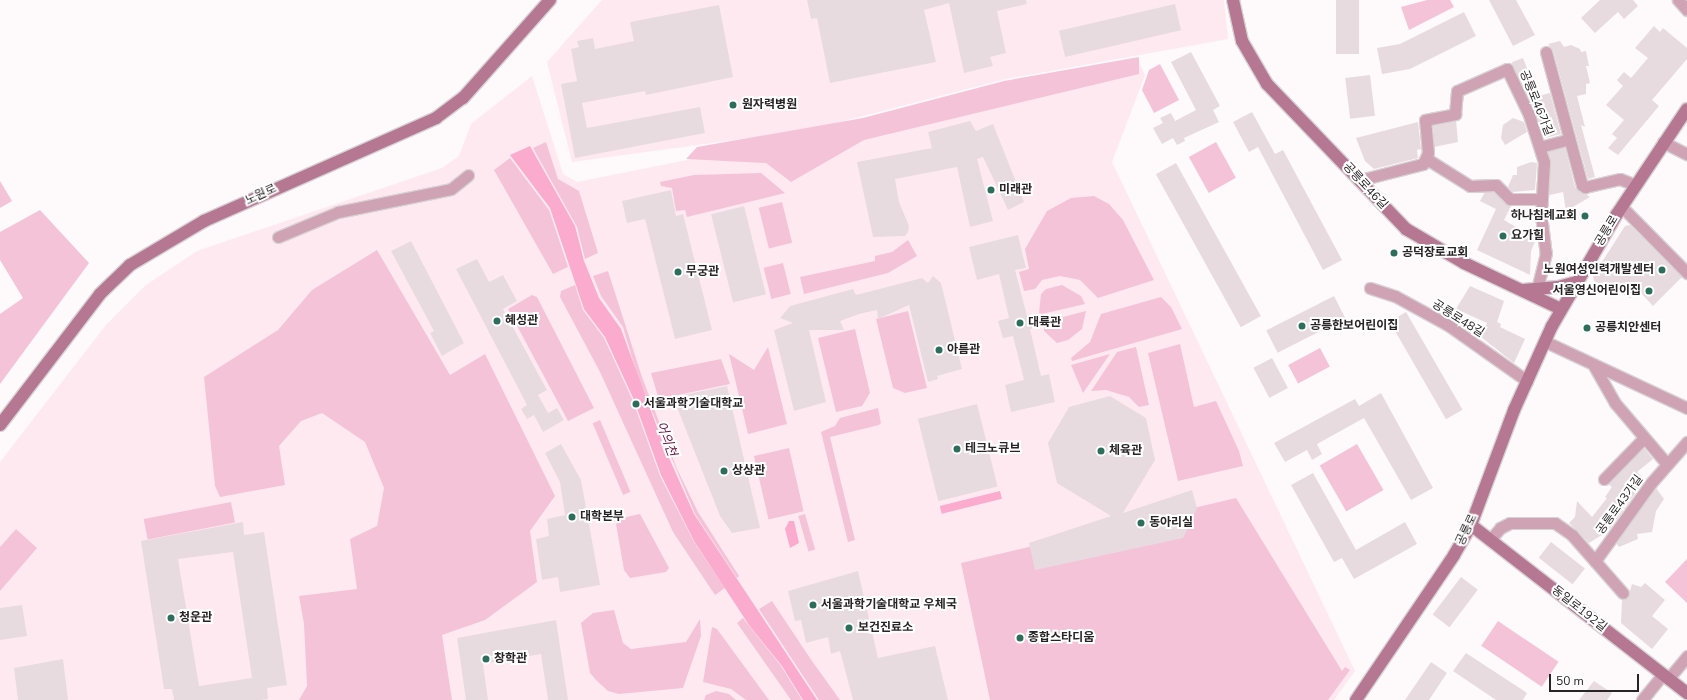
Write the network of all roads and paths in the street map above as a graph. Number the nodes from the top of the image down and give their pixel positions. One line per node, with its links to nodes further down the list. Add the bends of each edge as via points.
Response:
1 (550, 0): 28 (street, 노원로, via 463,98 436,118 204,221 130,265 100,294)
2 (1232, 0): 13 (street, 공릉로46길, via 1242,41 1267,84)
3 (1678, 0): 4 (street)
4 (1687, 10)
5 (1546, 52): 7 (street)
6 (1687, 109): 8 (street, 공릉로)
7 (1569, 140): 9 (street); 14 (street, via 1584,187 1620,179)
8 (1663, 142): 10 (street); 14 (street, 공릉로)
9 (1540, 147): 11 (street, 공릉로46가길, via 1529,115 1507,69 1457,92 1456,113 1425,120); 15 (street, 공릉로46가길, via 1544,162)
10 (1687, 154)
11 (1427, 159): 13 (street, via 1421,165); 15 (street, via 1470,186 1496,185 1510,198)
12 (468, 175): 17 (street, via 451,189 338,212)
13 (1360, 180): 22 (street, 공릉로46길, via 1406,229 1464,263)
14 (1636, 185): 16 (street, 공릉로)
15 (1542, 199): 21 (street, 공릉로46가길, via 1546,253)
16 (1622, 207): 18 (street); 19 (street, 공릉로)
17 (278, 236)
18 (1687, 273)
19 (1577, 282): 21 (street); 23 (street, 공릉로)
20 (1370, 288): 26 (street, 공릉로48길, via 1394,296 1448,325)
21 (1537, 289): 22 (street)
22 (1520, 290): 23 (street, 공릉로46길)
23 (1561, 309): 24 (street, 공릉로)
24 (1544, 341): 25 (street); 26 (street, 공릉로)
25 (1594, 366): 27 (street); 29 (street, via 1615,403)
26 (1527, 382): 33 (street, 공릉로)
27 (1687, 408)
28 (0, 425)
29 (1644, 438): 31 (street); 32 (street)
30 (1687, 442): 31 (street, 공릉로43가길)
31 (1667, 464): 35 (street, 공릉로43가길)
32 (1604, 479)
33 (1470, 526): 34 (street, 동일로192길); 40 (street, 공릉로, via 1454,555)
34 (1490, 540): 35 (street, via 1500,528 1510,523 1547,521 1568,531); 38 (street, 동일로192길)
35 (1595, 561): 36 (street)
36 (1623, 593)
37 (1687, 656): 38 (street)
38 (1666, 676): 39 (street, 동일로192길); 41 (street)
39 (1687, 693)
40 (1356, 700)
41 (1642, 700)

